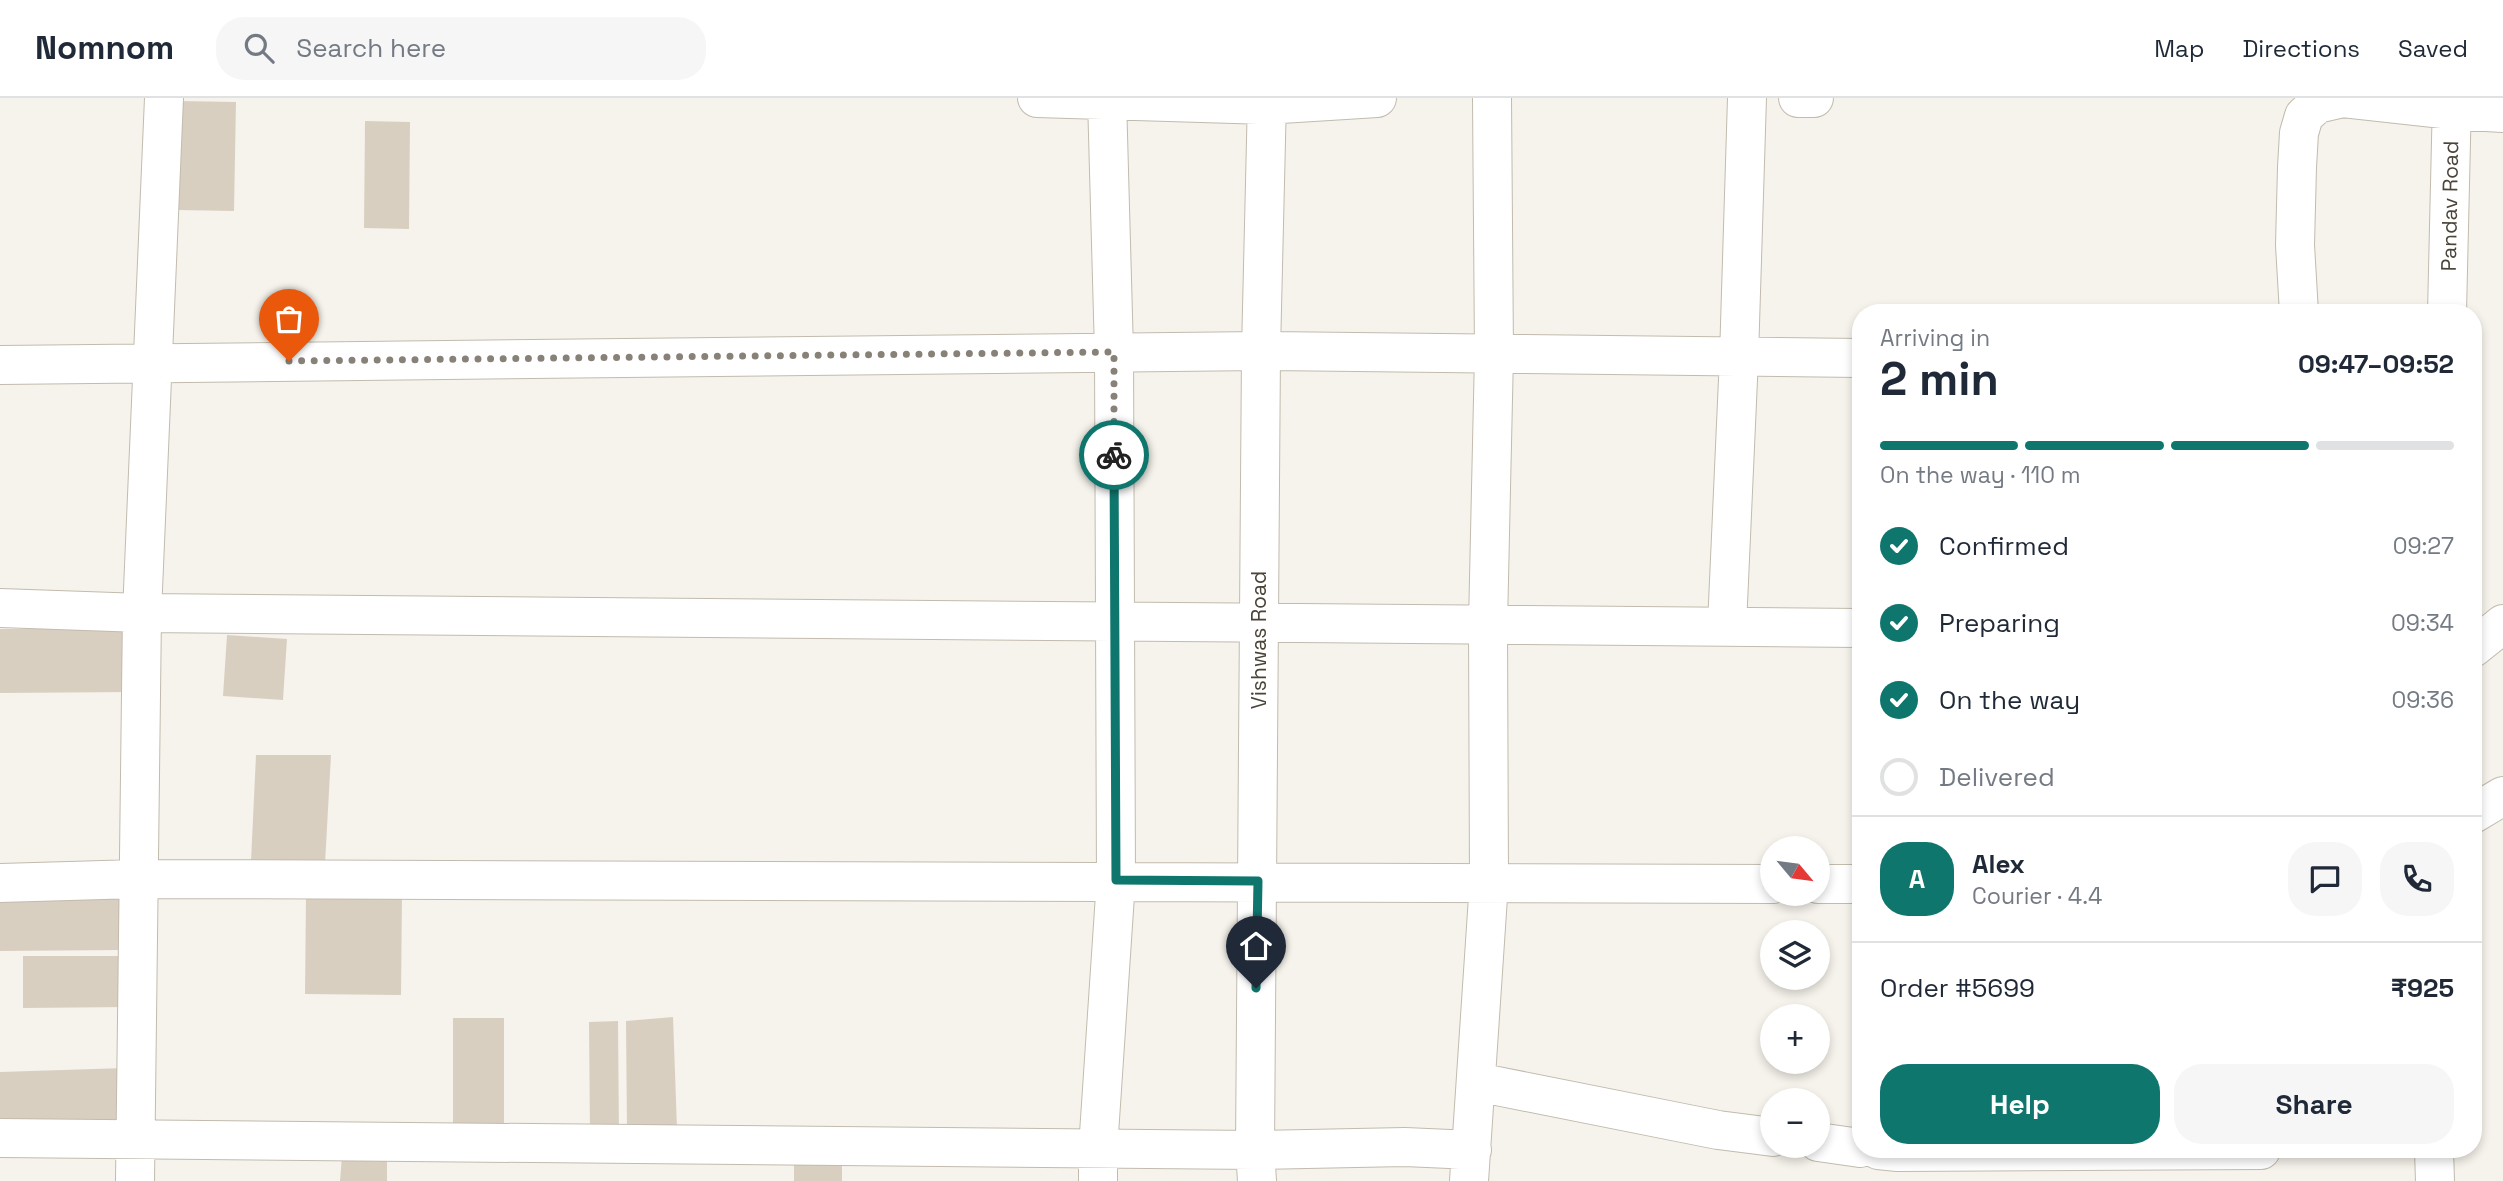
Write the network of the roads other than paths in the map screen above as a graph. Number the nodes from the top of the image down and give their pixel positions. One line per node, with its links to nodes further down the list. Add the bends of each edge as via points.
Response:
1 (164, 98): 20 (street)
2 (1037, 98): 9 (street)
3 (1377, 98): 10 (street)
4 (1492, 98): 17 (street)
5 (1747, 98): 18 (street)
6 (1798, 98): 7 (street)
7 (1814, 98)
8 (2343, 98): 11 (street); 13 (street, via 2317,104 2304,116 2299,133 2295,245)
9 (1107, 99): 10 (street); 16 (street)
10 (1267, 101): 15 (street, Vishwas Road)
11 (2452, 104): 12 (street); 14 (street, Pandav Road)
12 (2503, 113)
13 (2298, 304)
14 (2447, 304)
15 (1261, 351): 16 (street); 17 (street); 25 (street, Vishwas Road)
16 (1114, 352): 20 (street); 24 (street)
17 (1494, 354): 18 (street); 26 (street)
18 (1740, 357): 19 (street); 28 (street)
19 (1852, 358)
20 (151, 363): 21 (street); 23 (street)
21 (0, 365)
22 (0, 608): 23 (street)
23 (142, 612): 24 (street); 33 (street)
24 (1114, 620): 25 (street); 34 (street)
25 (1259, 621): 26 (street); 35 (street, Vishwas Road)
26 (1488, 624): 28 (street); 36 (street)
27 (2503, 624): 30 (street)
28 (1727, 626): 29 (street)
29 (1852, 628)
30 (2482, 641)
31 (2503, 796): 32 (street)
32 (2482, 809)
33 (137, 879): 34 (street); 37 (street); 44 (street)
34 (1116, 880): 35 (street); 48 (street)
35 (1258, 881): 36 (street); 49 (street, Vishwas Road)
36 (1489, 882): 38 (street); 41 (street)
37 (0, 883)
38 (1760, 884)
39 (1830, 884): 40 (street)
40 (1852, 884)
41 (1477, 1082): 42 (street); 50 (street)
42 (1760, 1135)
43 (0, 1138): 44 (street)
44 (135, 1138): 48 (street); 51 (street)
45 (1830, 1144): 46 (street)
46 (1852, 1147)
47 (2434, 1158): 52 (street)
48 (1098, 1165): 49 (street)
49 (1256, 1166): 50 (street, via 1405,1147)
50 (1470, 1166)
51 (135, 1181)
52 (2435, 1181)

